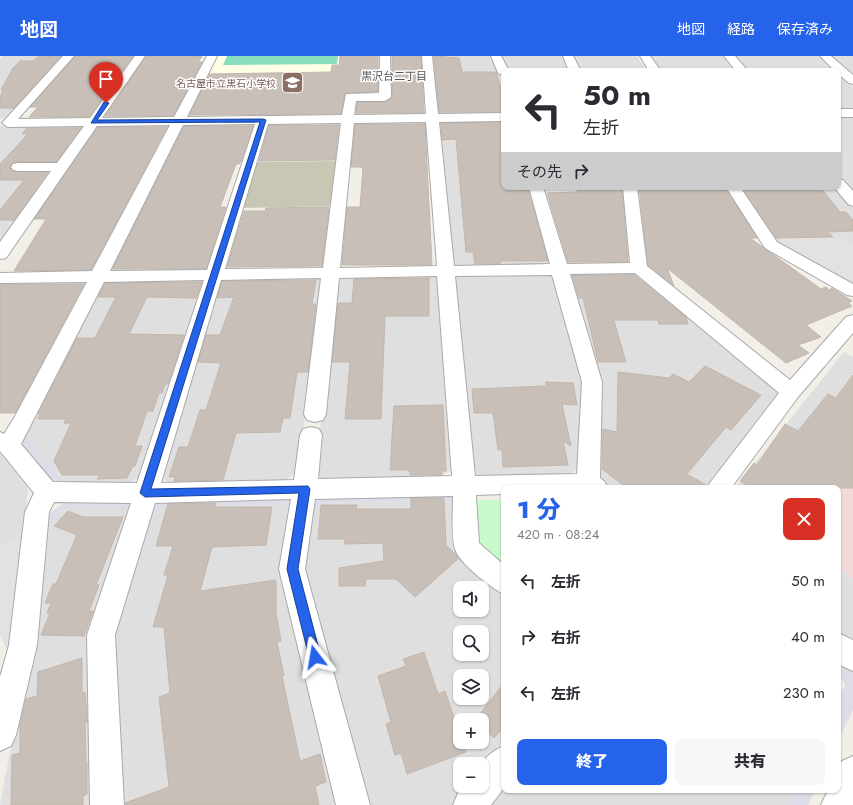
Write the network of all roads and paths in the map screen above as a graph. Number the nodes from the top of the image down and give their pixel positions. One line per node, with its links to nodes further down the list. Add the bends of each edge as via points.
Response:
1 (69, 56): 25 (street, via 8,123)
2 (140, 56): 25 (street)
3 (212, 56): 24 (street)
4 (385, 56): 22 (street, via 385,97 350,98)
5 (427, 56): 21 (street)
6 (496, 56): 11 (street)
7 (568, 56): 12 (street)
8 (645, 56): 13 (street)
9 (729, 56): 14 (street)
10 (824, 56): 15 (street)
11 (502, 68)
12 (574, 68)
13 (653, 68)
14 (739, 68)
15 (837, 68)
16 (841, 71): 17 (street)
17 (853, 82)
18 (841, 113): 19 (street)
19 (853, 113)
20 (501, 117): 21 (street)
21 (432, 118): 22 (street); 36 (street)
22 (348, 119): 23 (street); 37 (street)
23 (263, 120): 24 (street); 38 (street)
24 (178, 121): 25 (street); 39 (street)
25 (93, 122): 26 (street)
26 (61, 167): 27 (street); 33 (street)
27 (18, 168)
28 (841, 187): 32 (street)
29 (537, 190): 35 (street)
30 (630, 190): 34 (street)
31 (735, 190): 41 (street, via 771,245)
32 (853, 201)
33 (0, 254)
34 (639, 268): 35 (street); 43 (street)
35 (560, 269): 36 (street); 46 (street, via 592,382)
36 (446, 271): 37 (street); 45 (street)
37 (331, 273): 38 (street); 48 (street)
38 (216, 274): 39 (street); 50 (street)
39 (99, 276): 40 (street); 44 (street, via 24,420)
40 (0, 278)
41 (853, 291)
42 (853, 321): 43 (street)
43 (791, 392): 47 (street)
44 (4, 443): 49 (street)
45 (464, 484): 46 (street); 48 (street); 51 (street, via 467,548)
46 (592, 485)
47 (720, 485)
48 (305, 489): 50 (street); 58 (street, via 292,569)
49 (47, 492): 50 (street); 54 (street, via 37,512 23,645)
50 (145, 493): 57 (street, via 101,635)
51 (501, 579)
52 (841, 649): 53 (street)
53 (853, 657)
54 (0, 735)
55 (501, 766): 59 (street)
56 (853, 772): 60 (street)
57 (107, 805)
58 (353, 805)
59 (470, 805)
60 (838, 805)

